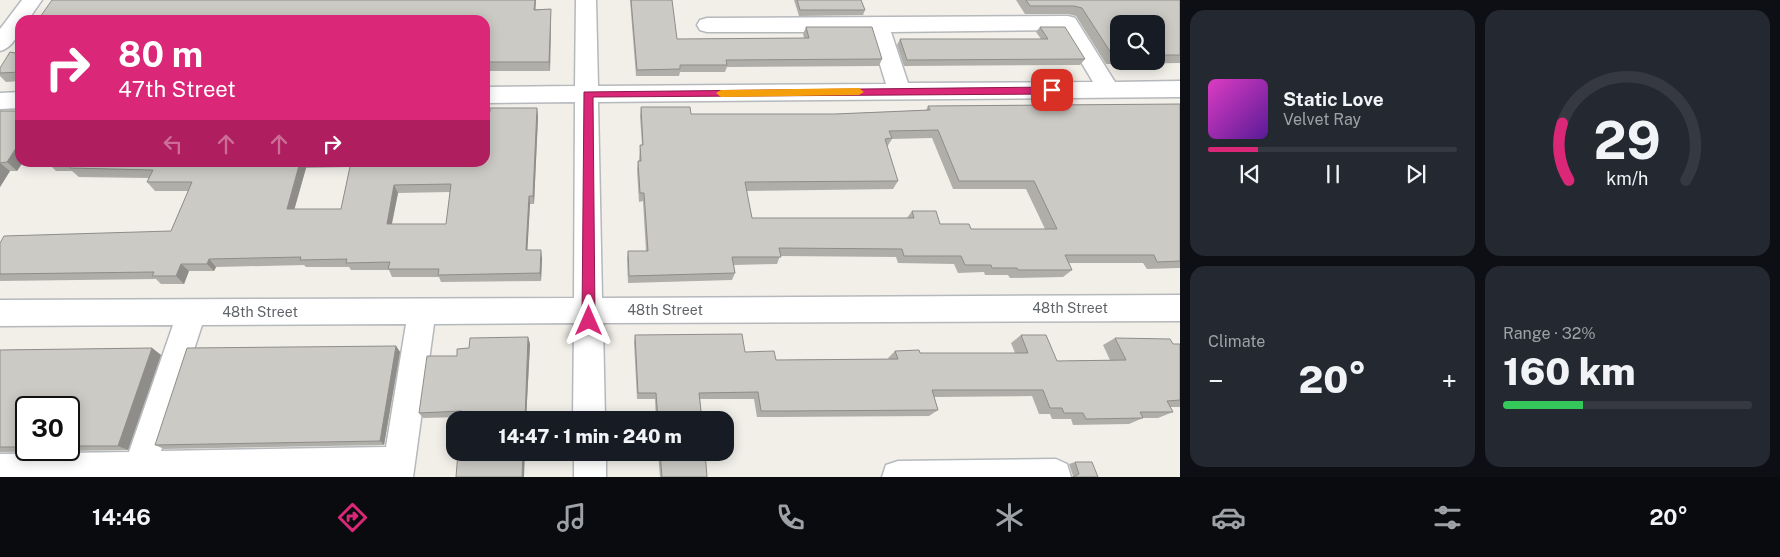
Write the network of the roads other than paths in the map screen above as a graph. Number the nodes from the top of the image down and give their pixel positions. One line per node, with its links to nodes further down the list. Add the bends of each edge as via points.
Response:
1 (32, 0): 3 (street)
2 (586, 0): 11 (street)
3 (21, 15)
4 (15, 23): 7 (street)
5 (707, 24): 6 (street)
6 (878, 26): 9 (street, via 1068,23); 10 (street)
7 (0, 44)
8 (1180, 89): 9 (street)
9 (1109, 90): 10 (street)
10 (900, 92): 11 (street)
11 (588, 94): 12 (street); 16 (street)
12 (490, 95)
13 (15, 100): 14 (street)
14 (0, 101)
15 (1180, 308): 16 (street, 48th Street)
16 (589, 310): 17 (street, 48th Street); 20 (street)
17 (422, 311): 18 (street, 48th Street); 24 (street)
18 (192, 312): 19 (street, 48th Street); 22 (street)
19 (0, 313)
20 (589, 411)
21 (590, 461): 26 (street)
22 (140, 468): 23 (street); 24 (street)
23 (0, 470)
24 (398, 470)
25 (1056, 475): 27 (street)
26 (590, 477)
27 (898, 477)

